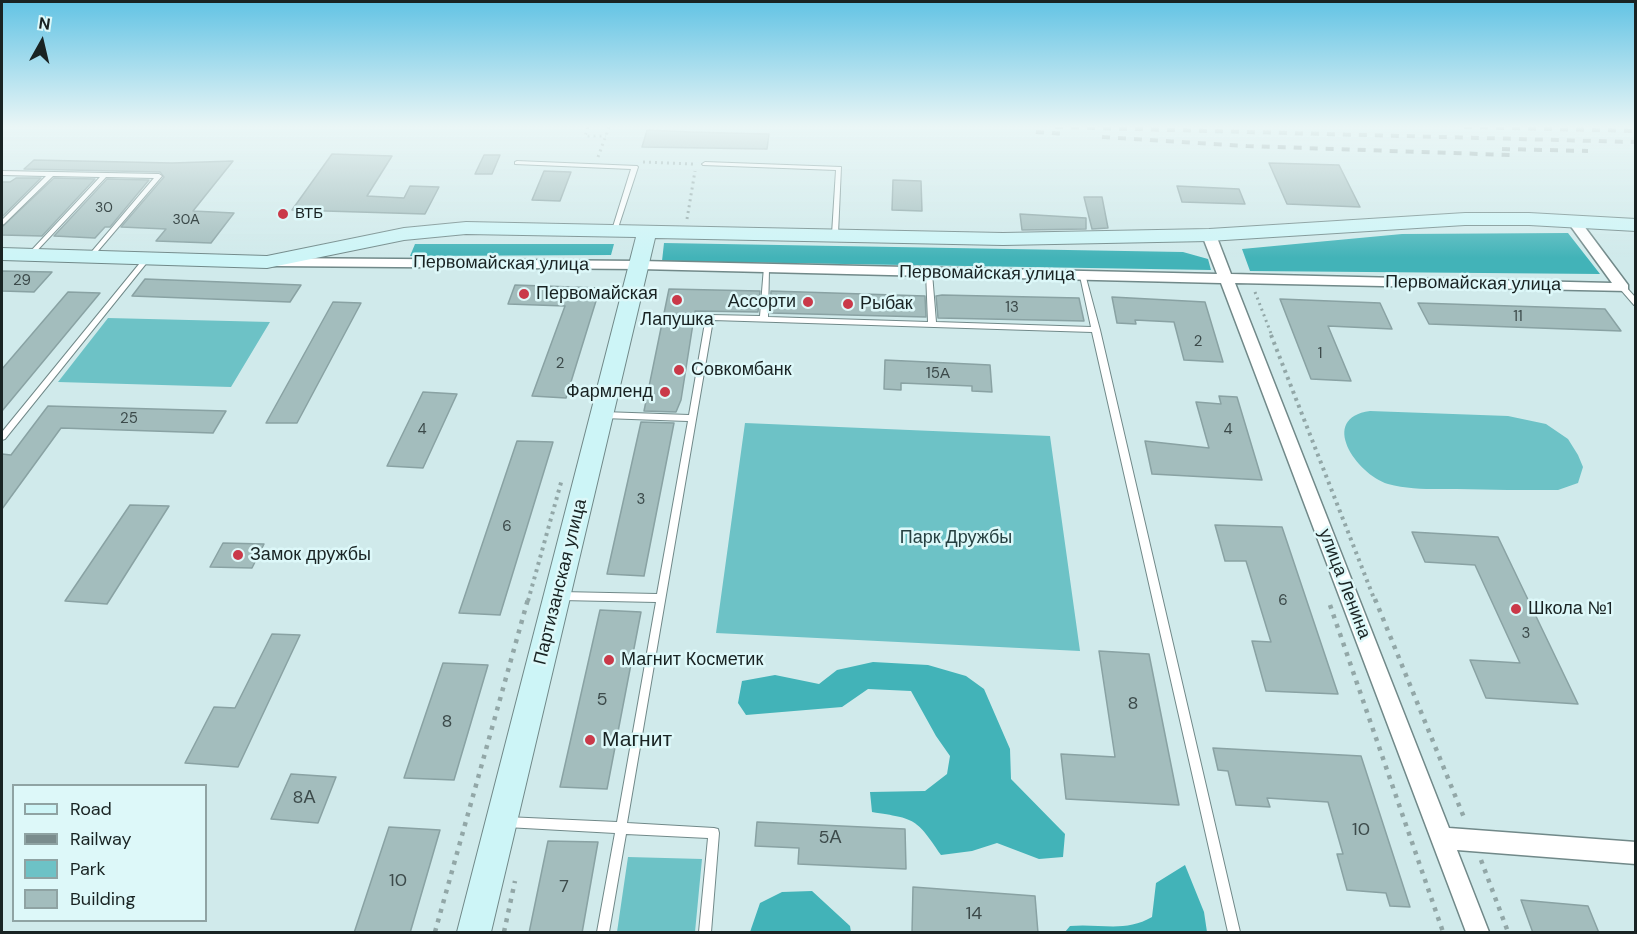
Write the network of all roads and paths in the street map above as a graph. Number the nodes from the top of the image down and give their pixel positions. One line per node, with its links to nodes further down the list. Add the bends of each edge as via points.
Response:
1 (634, 171): 9 (lane)
2 (839, 171): 11 (lane)
3 (2, 173): 4 (lane)
4 (50, 175): 5 (lane); 7 (lane)
5 (103, 177): 14 (lane); 15 (lane, via 115,173 159,176)
6 (1573, 221): 8 (main road, Первомайская улица); 12 (main road, Первомайская улица, via 1465,219); 23 (street)
7 (2, 223)
8 (1635, 225)
9 (615, 230): 10 (main road, Первомайская улица); 17 (main road, Первомайская улица, via 466,228 404,234)
10 (647, 231): 11 (main road, Первомайская улица); 18 (main road, Партизанская улица)
11 (835, 234): 12 (main road, Первомайская улица, via 1004,238)
12 (1209, 235): 22 (street, улица Ленина)
13 (2, 254): 14 (main road, Первомайская улица)
14 (30, 255): 15 (main road, Первомайская улица)
15 (90, 257): 16 (main road, Первомайская улица)
16 (146, 260): 17 (main road, Первомайская улица); 31 (lane)
17 (267, 262): 18 (street, Первомайская улица)
18 (640, 265): 19 (street, Первомайская улица); 29 (main road, Партизанская улица)
19 (766, 269): 20 (street, Первомайская улица); 26 (lane)
20 (929, 273): 21 (street, Первомайская улица); 27 (lane)
21 (1083, 276): 22 (street, Первомайская улица); 28 (lane)
22 (1227, 279): 23 (street, Первомайская улица); 38 (street, улица Ленина)
23 (1623, 288): 25 (lane)
24 (1255, 292): 39 (path, via 1345,528)
25 (1635, 303)
26 (764, 318): 27 (lane); 30 (lane, via 710,317)
27 (932, 323): 28 (lane)
28 (1096, 330): 45 (lane)
29 (602, 415): 30 (lane); 33 (main road, Партизанская улица)
30 (692, 418): 34 (lane)
31 (2, 437)
32 (564, 470): 41 (path)
33 (558, 596): 34 (lane); 36 (main road, Партизанская улица)
34 (661, 598): 37 (lane)
35 (1329, 602): 46 (path)
36 (502, 821): 37 (lane); 42 (main road, Партизанская улица)
37 (621, 827): 43 (lane); 44 (lane, via 714,833)
38 (1443, 839): 39 (street); 47 (street, улица Ленина)
39 (1473, 839): 40 (street); 48 (path)
40 (1635, 853)
41 (435, 933)
42 (474, 933)
43 (603, 933)
44 (705, 933)
45 (1234, 933)
46 (1443, 933)
47 (1478, 933)
48 (1509, 933)

